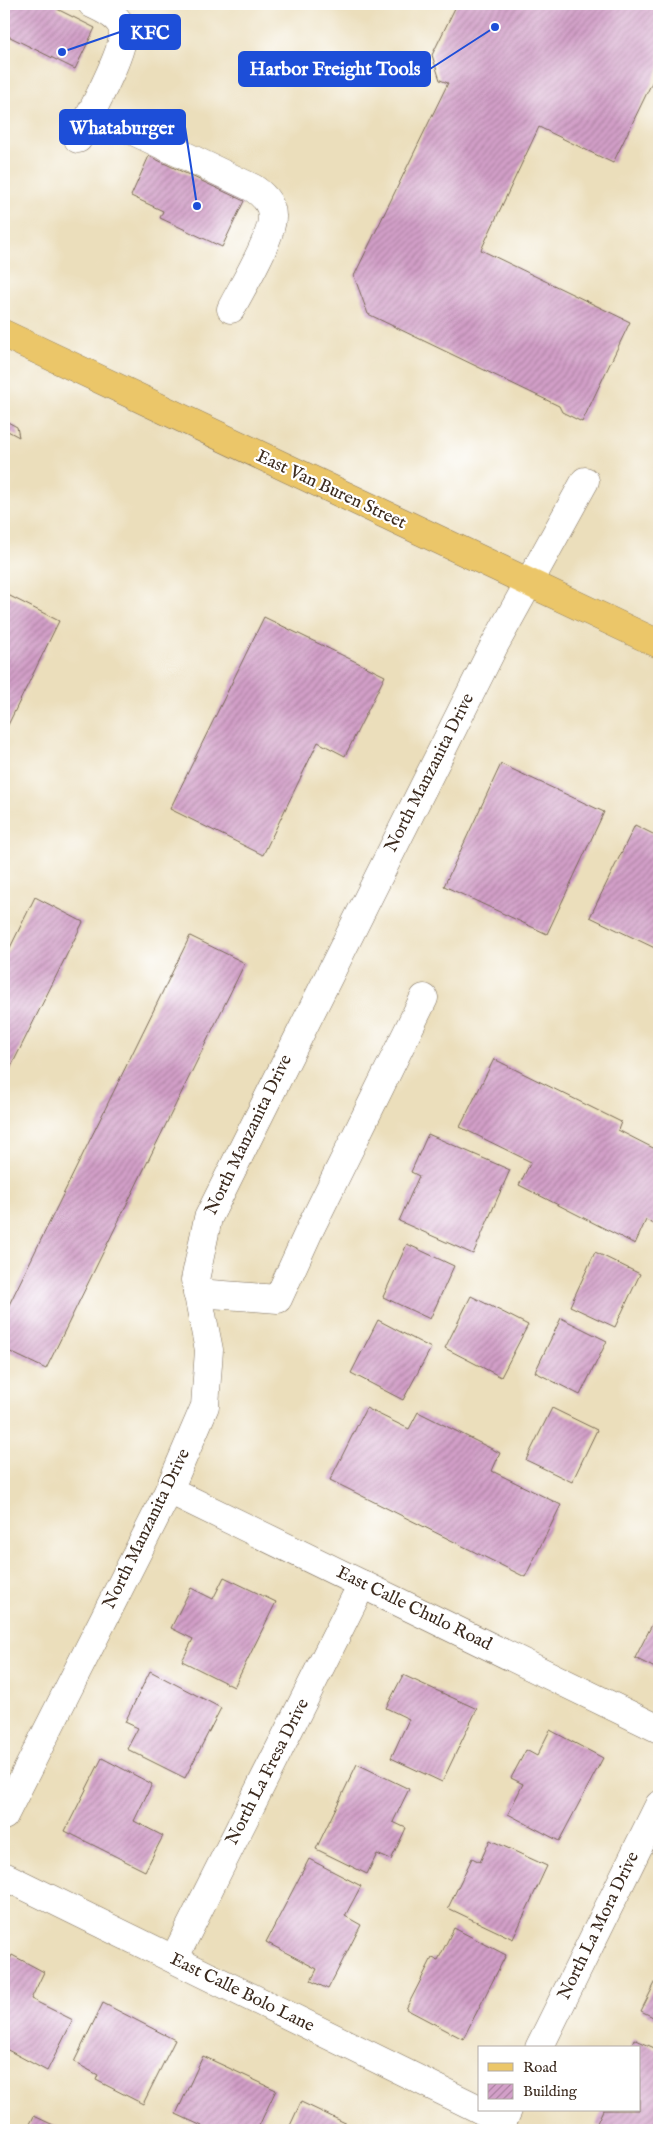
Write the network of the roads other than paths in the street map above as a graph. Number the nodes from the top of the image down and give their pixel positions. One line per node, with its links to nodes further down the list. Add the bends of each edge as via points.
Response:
1 (92, 4): 3 (street, via 117,19 123,30 120,50)
2 (131, 130): 4 (street, via 264,196 273,213 272,228)
3 (78, 139)
4 (231, 309)
5 (4, 334): 7 (main road, East Van Buren Street)
6 (584, 480): 7 (street, North Manzanita Drive)
7 (528, 581): 8 (main road, East Van Buren Street); 10 (street, North Manzanita Drive, via 208,1218 195,1280)
8 (659, 644)
9 (424, 998): 10 (street, via 278,1299)
10 (197, 1293): 11 (street, North Manzanita Drive, via 209,1350 205,1406)
11 (169, 1490): 12 (street, East Calle Chulo Road); 15 (street, North Manzanita Drive)
12 (362, 1584): 13 (street, East Calle Chulo Road); 17 (street, North La Fresa Drive)
13 (659, 1729)
14 (659, 1804): 18 (street, North La Mora Drive)
15 (4, 1816)
16 (4, 1876): 17 (street, East Calle Bolo Lane)
17 (174, 1959): 19 (street, East Calle Bolo Lane)
18 (540, 2046)
19 (478, 2106)

